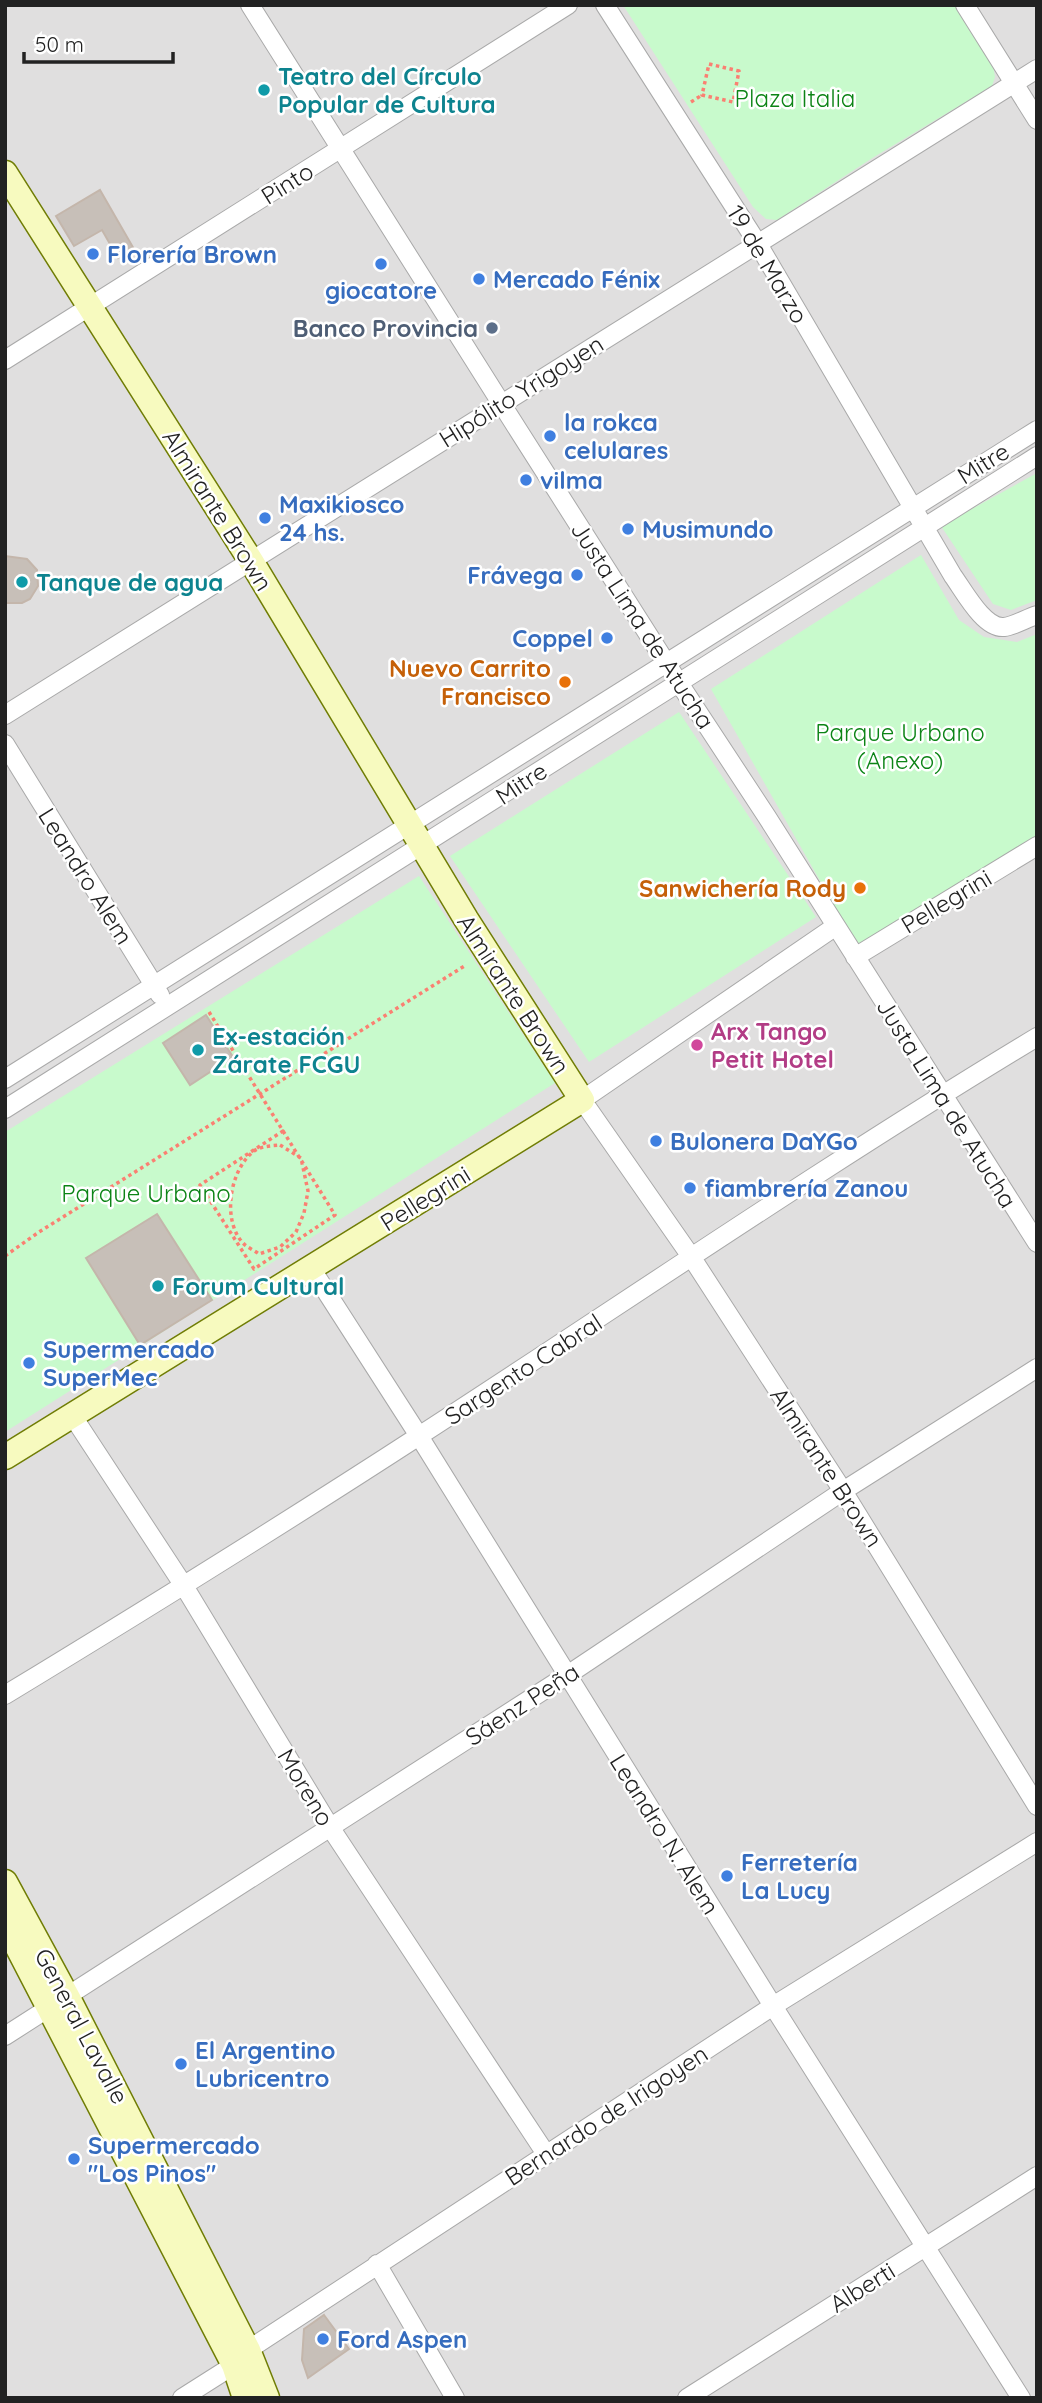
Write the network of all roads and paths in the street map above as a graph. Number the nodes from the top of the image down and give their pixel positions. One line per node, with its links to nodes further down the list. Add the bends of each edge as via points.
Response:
1 (250, 5): 10 (street, Justa Lima de Atucha)
2 (568, 5): 10 (street, Pinto)
3 (605, 5): 12 (street, 19 de Marzo)
4 (965, 5): 6 (street)
5 (1037, 69): 6 (street, Hipólito Yrigoyen)
6 (1014, 83): 9 (street); 12 (street, Hipólito Yrigoyen)
7 (702, 94): 7 (path, via 733,102 739,71 709,64); 8 (path)
8 (691, 102)
9 (1037, 120)
10 (342, 149): 13 (street, Pinto); 15 (street, Justa Lima de Atucha)
11 (5, 173): 13 (street, Almirante Brown)
12 (758, 244): 15 (street, Hipólito Yrigoyen); 18 (street, 19 de Marzo)
13 (89, 306): 14 (street, Pinto); 20 (street, Almirante Brown)
14 (5, 360)
15 (500, 403): 20 (street, Hipólito Yrigoyen); 22 (street, Justa Lima de Atucha)
16 (1037, 430): 18 (street, Mitre)
17 (1037, 456): 19 (street, Mitre)
18 (914, 507): 19 (street, 19 de Marzo); 22 (street, Mitre)
19 (926, 527): 21 (street, 19 de Marzo, via 953,576 989,623 1003,627); 23 (street, Mitre)
20 (251, 561): 24 (street, Hipólito Yrigoyen); 26 (street, Almirante Brown)
21 (1037, 615)
22 (666, 662): 23 (street, Justa Lima de Atucha); 26 (street, Mitre)
23 (679, 683): 26 (street, Mitre); 28 (street, Justa Lima de Atucha)
24 (5, 715)
25 (5, 744): 31 (street, Leandro Alem)
26 (416, 836): 31 (street, Mitre); 32 (street, Mitre); 38 (street, Almirante Brown)
27 (1037, 846): 29 (street, Pellegrini)
28 (836, 926): 29 (street, Justa Lima de Atucha); 38 (street, Pellegrini)
29 (855, 957): 37 (street, Justa Lima de Atucha)
30 (466, 965): 36 (path)
31 (154, 986): 32 (street, Leandro Alem); 35 (street, Mitre)
32 (168, 1007): 39 (street, Mitre)
33 (209, 1012): 36 (path)
34 (1037, 1037): 37 (street, Sargento Cabral)
35 (5, 1079)
36 (260, 1094): 40 (path); 44 (path)
37 (941, 1095): 43 (street, Justa Lima de Atucha); 45 (street, Sargento Cabral)
38 (582, 1100): 45 (street, Almirante Brown); 46 (street, Pellegrini)
39 (5, 1108)
40 (283, 1131): 41 (path); 42 (path)
41 (254, 1150): 42 (path, via 280,1145); 42 (path, via 240,1167 230,1208 244,1244 259,1254 280,1247 296,1232 308,1191); 42 (path, via 200,1185 254,1269 335,1214)
42 (301, 1158)
43 (1037, 1243)
44 (5, 1256)
45 (692, 1258): 49 (street, Sargento Cabral); 51 (street, Almirante Brown)
46 (311, 1268): 48 (street, Pellegrini); 49 (street, Leandro N. Alem)
47 (1037, 1368): 51 (street, Sáenz Peña)
48 (72, 1415): 50 (street, Pellegrini); 52 (street, Moreno)
49 (419, 1436): 52 (street, Sargento Cabral); 53 (street, Leandro N. Alem)
50 (5, 1457)
51 (843, 1491): 53 (street, Sáenz Peña); 55 (street, Almirante Brown)
52 (184, 1586): 54 (street, Sargento Cabral); 56 (street, Moreno)
53 (566, 1676): 56 (street, Sáenz Peña); 61 (street, Leandro N. Alem)
54 (5, 1695)
55 (1037, 1806)
56 (330, 1827): 60 (street, Sáenz Peña); 63 (street, Moreno)
57 (1037, 1842): 61 (street, Bernardo de Irigoyen)
58 (5, 1882): 60 (street, General Lavalle)
59 (5, 1923): 60 (street, General Lavalle)
60 (58, 2003): 62 (street, Sáenz Peña); 67 (street, General Lavalle)
61 (773, 2006): 63 (street, Bernardo de Irigoyen); 65 (street, Leandro N. Alem)
62 (5, 2036)
63 (546, 2154): 66 (street, Bernardo de Irigoyen)
64 (1037, 2176): 65 (street, Alberti)
65 (925, 2247): 72 (street, Alberti); 73 (street, Leandro N. Alem)
66 (377, 2264): 67 (street, Bernardo de Irigoyen); 71 (street)
67 (241, 2357): 68 (street, Bernardo de Irigoyen); 69 (street, General Lavalle); 70 (street, General Lavalle)
68 (182, 2398)
69 (245, 2398)
70 (267, 2398)
71 (455, 2398)
72 (687, 2398)
73 (1021, 2398)

